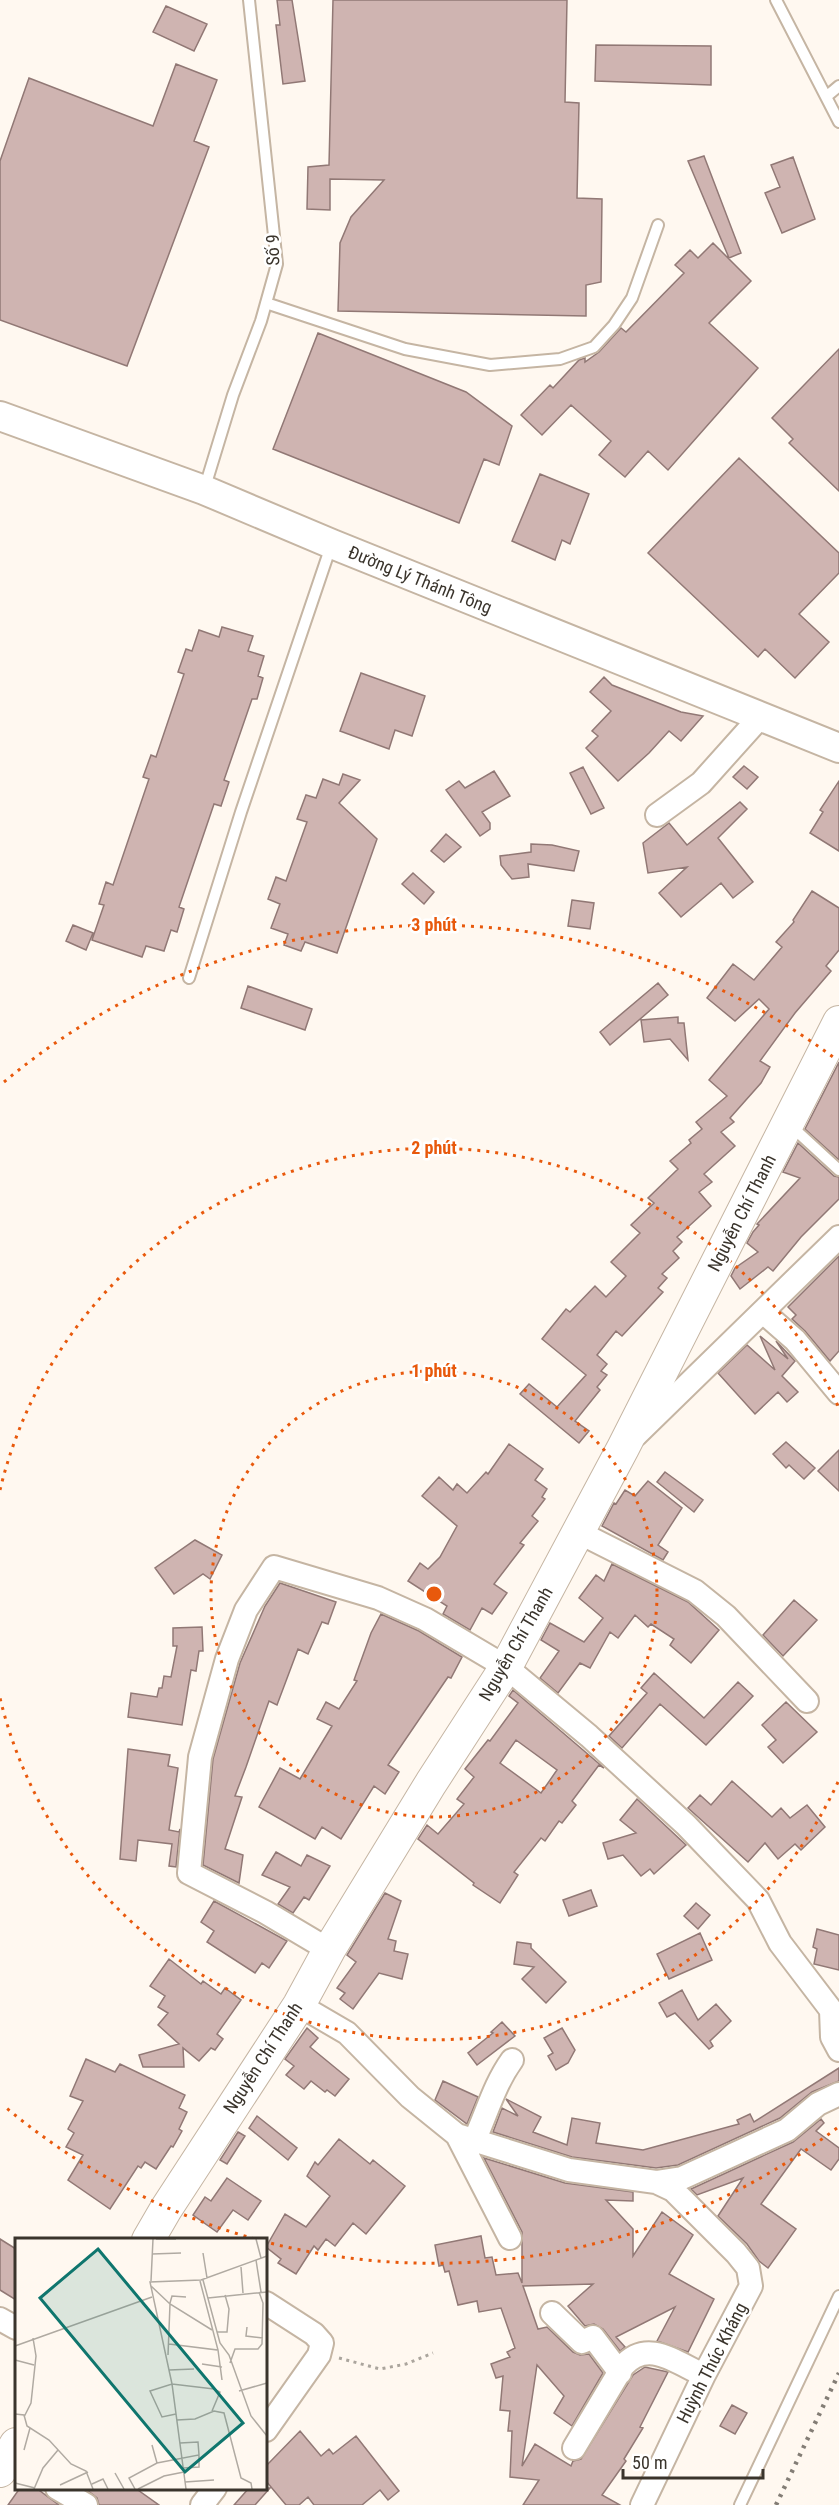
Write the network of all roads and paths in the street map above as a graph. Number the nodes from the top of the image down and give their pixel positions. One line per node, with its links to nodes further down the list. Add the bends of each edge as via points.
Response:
1 (249, 0): 7 (lane, Số 9, via 276,264)
2 (776, 0): 4 (lane)
3 (839, 86): 4 (lane)
4 (827, 96): 5 (lane)
5 (839, 122)
6 (658, 225): 7 (lane, via 632,298 614,325 594,347 560,359 490,365 468,361 405,349)
7 (266, 303): 9 (lane, Số 9)
8 (0, 416): 9 (street, Đường Lý Thánh Tông)
9 (204, 490): 10 (street, Đường Lý Thánh Tông)
10 (332, 544): 11 (street, Đường Lý Thánh Tông); 14 (lane)
11 (761, 716): 12 (street, Đường Lý Thánh Tông); 13 (street, via 701,783)
12 (839, 748)
13 (657, 815)
14 (189, 978)
15 (839, 1022): 16 (main road, Nguyễn Chí Thanh)
16 (788, 1122): 17 (lane); 21 (main road, Nguyễn Chí Thanh)
17 (839, 1170)
18 (839, 1237): 19 (street)
19 (763, 1312): 20 (street, via 795,1340); 21 (street)
20 (839, 1393)
21 (623, 1449): 22 (main road, Nguyễn Chí Thanh)
22 (578, 1532): 23 (main road, Nguyễn Chí Thanh); 24 (street, via 709,1601)
23 (506, 1667): 25 (main road, Nguyễn Chí Thanh); 25 (street, via 425,1619 378,1598 273,1567 246,1610 227,1659 200,1757 189,1873); 27 (street, via 686,1825 758,1900 780,1942 831,2010 832,2037)
24 (807, 1701)
25 (329, 1950): 26 (main road, Nguyễn Chí Thanh)
26 (299, 2005): 30 (street, via 347,2033 410,2097); 32 (main road, Nguyễn Chí Thanh, via 166,2209)
27 (839, 2050)
28 (512, 2060): 30 (street, via 496,2085 489,2110)
29 (839, 2094): 31 (street, via 818,2104 787,2130 682,2178)
30 (465, 2138): 31 (street, via 569,2170); 33 (street)
31 (656, 2182): 42 (street, Huỳnh Thúc Kháng, via 673,2190 748,2268 751,2286)
32 (159, 2236)
33 (510, 2238)
34 (839, 2295): 50 (lane)
35 (267, 2304): 40 (street, via 314,2334 322,2343)
36 (552, 2313): 41 (street, via 582,2342 593,2337)
37 (0, 2319): 38 (street)
38 (15, 2327)
39 (433, 2353): 40 (path, via 380,2369)
40 (319, 2355): 43 (street)
41 (620, 2373): 42 (street, via 632,2356 650,2351); 44 (street)
42 (704, 2374): 49 (street, Huỳnh Thúc Kháng)
43 (267, 2429)
44 (574, 2448)
45 (60, 2490): 47 (street)
46 (213, 2490): 48 (street)
47 (86, 2505)
48 (202, 2505)
49 (642, 2505)
50 (740, 2505)

